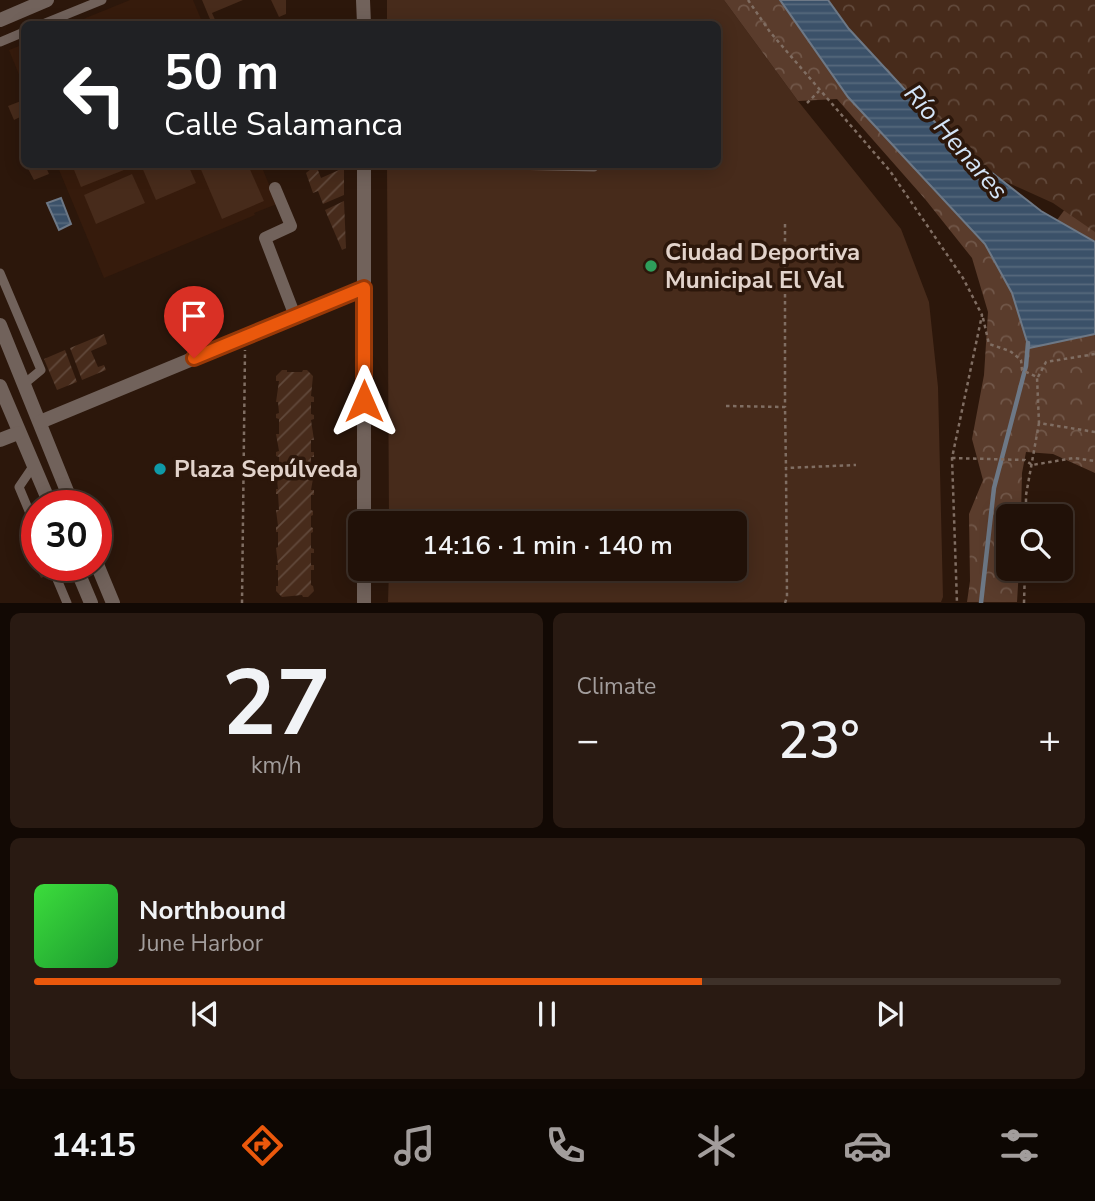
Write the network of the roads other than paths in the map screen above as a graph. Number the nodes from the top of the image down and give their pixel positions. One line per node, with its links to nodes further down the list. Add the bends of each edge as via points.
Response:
1 (47, 0): 4 (street)
2 (102, 0): 5 (lane)
3 (363, 0): 6 (street)
4 (0, 20)
5 (50, 21)
6 (364, 21)
7 (21, 33): 8 (lane)
8 (0, 42)
9 (364, 168): 12 (street)
10 (275, 188): 13 (street, via 291,226 265,238)
11 (0, 273): 15 (lane, via 41,370)
12 (364, 288): 13 (street); 24 (street)
13 (295, 316): 17 (street)
14 (0, 325): 15 (street)
15 (24, 384): 17 (street)
16 (1, 389): 18 (street)
17 (39, 424): 18 (street, via 33,440); 18 (street, via 24,416); 22 (street)
18 (19, 433): 19 (street); 20 (street)
19 (0, 440)
20 (34, 465): 21 (street); 23 (lane, via 19,487)
21 (44, 490)
22 (66, 490)
23 (21, 492)
24 (364, 511)
25 (58, 581): 29 (lane)
26 (82, 581): 30 (street)
27 (104, 581): 31 (street)
28 (364, 581): 32 (street)
29 (67, 603)
30 (91, 603)
31 (113, 603)
32 (364, 603)

